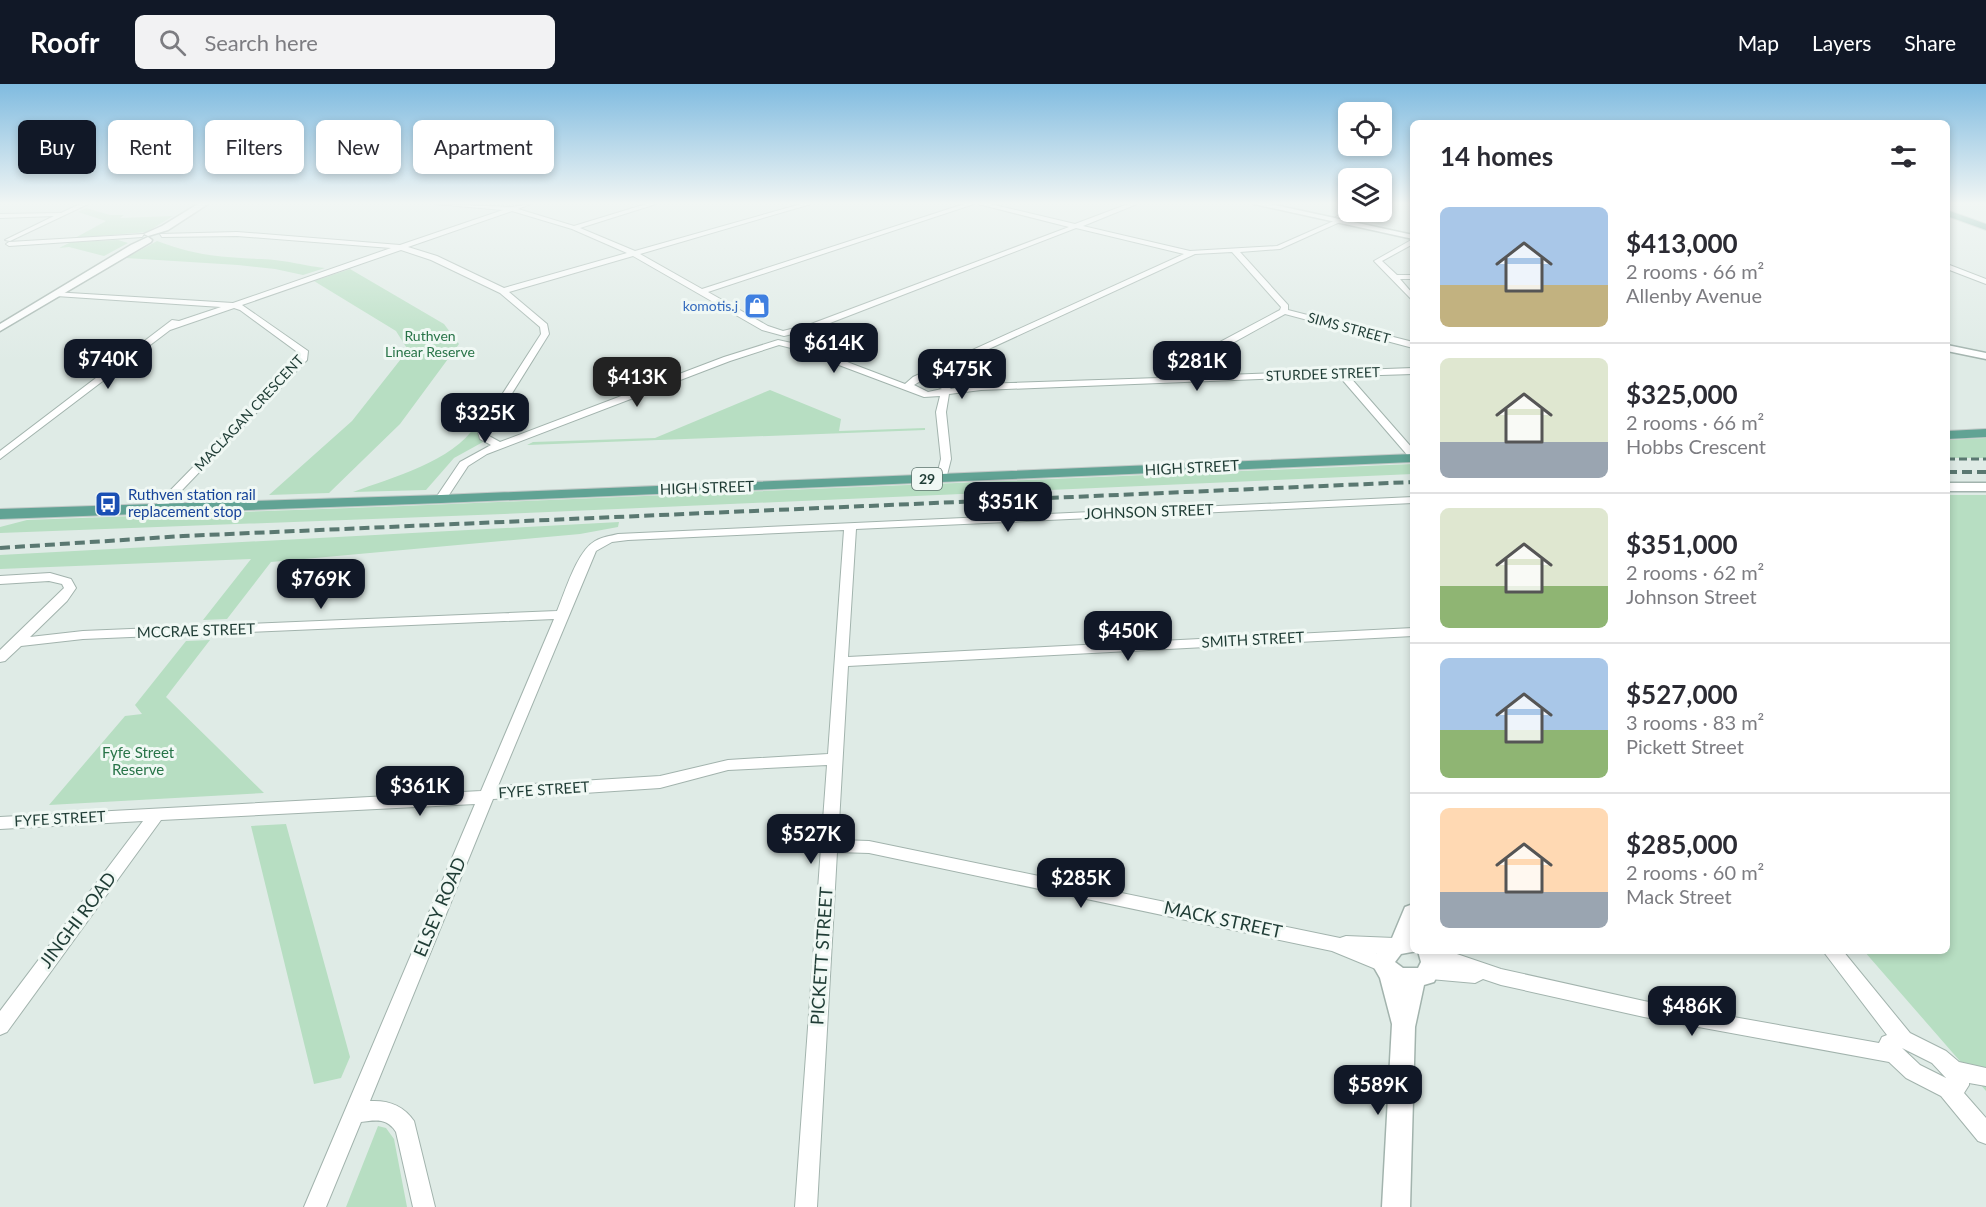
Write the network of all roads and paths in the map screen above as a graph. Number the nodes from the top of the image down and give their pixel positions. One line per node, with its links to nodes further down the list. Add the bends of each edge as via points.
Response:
1 (114, 256): 17 (street)
2 (372, 256): 20 (street)
3 (429, 256): 15 (street)
4 (626, 256): 15 (street)
5 (639, 256): 16 (street)
6 (810, 256): 16 (street)
7 (997, 256): 22 (street)
8 (1184, 256): 34 (street)
9 (1240, 256): 21 (street, via 1285,307)
10 (1385, 256): 12 (street, via 1378,261)
11 (1952, 270): 14 (street)
12 (1396, 277): 13 (street); 18 (street)
13 (1410, 277)
14 (1986, 282)
15 (503, 291): 44 (street, via 544,326 544,334)
16 (701, 292): 25 (street)
17 (56, 294): 19 (street, MACLAGAN CRESCENT); 23 (street)
18 (1410, 296)
19 (201, 303): 20 (street, MACLAGAN CRESCENT); 24 (street)
20 (234, 305): 24 (street); 57 (street, MACLAGAN CRESCENT, via 306,355)
21 (1284, 311): 27 (street, SIMS STREET); 33 (street)
22 (814, 326): 25 (street); 26 (street)
23 (0, 328)
24 (167, 328): 50 (street)
25 (776, 337): 26 (street); 29 (street); 47 (street)
26 (793, 338): 29 (street)
27 (1410, 344)
28 (1950, 344): 31 (street)
29 (802, 348): 40 (street, via 876,375)
30 (1950, 349): 32 (street)
31 (1986, 351)
32 (1986, 357)
33 (1188, 365): 37 (street); 39 (street)
34 (939, 368): 38 (street); 40 (street)
35 (1410, 371): 36 (street, STURDEE STREET)
36 (1342, 374): 37 (street, STURDEE STREET); 49 (street)
37 (1192, 378): 39 (street, STURDEE STREET)
38 (933, 380): 40 (street); 41 (street)
39 (1163, 380): 41 (street, STURDEE STREET)
40 (915, 383): 42 (street)
41 (945, 390): 42 (street, STURDEE STREET); 43 (street)
42 (927, 395): 43 (street)
43 (941, 412): 52 (street)
44 (489, 424): 47 (street, via 494,434); 48 (street, via 484,437)
45 (1986, 433): 46 (main road)
46 (1950, 435)
47 (511, 441): 48 (street)
48 (499, 446): 55 (street, via 464,464)
49 (1410, 453)
50 (0, 456)
51 (1410, 457): 52 (main road, HIGH STREET / 29)
52 (949, 478): 55 (main road, HIGH STREET / 29)
53 (1950, 487): 54 (street)
54 (1986, 487)
55 (441, 499): 57 (main road, HIGH STREET / 29)
56 (1410, 500): 59 (street, JOHNSON STREET)
57 (158, 509): 58 (main road, HIGH STREET / 29)
58 (0, 514)
59 (850, 526): 60 (street, JOHNSON STREET, via 637,536); 66 (street, PICKETT STREET)
60 (597, 544): 62 (street, ELSEY ROAD, via 587,555)
61 (0, 580): 64 (street, via 51,578 67,582 70,588)
62 (562, 615): 64 (street, MCCRAE STREET); 68 (street, ELSEY ROAD)
63 (1410, 632): 66 (street, SMITH STREET)
64 (21, 638): 65 (street)
65 (0, 657)
66 (842, 662): 67 (street, PICKETT STREET)
67 (835, 759): 68 (street, FYFE STREET, via 728,765 660,782); 71 (street, PICKETT STREET)
68 (487, 795): 69 (street, FYFE STREET); 78 (street, ELSEY ROAD)
69 (157, 814): 70 (street, FYFE STREET); 74 (street, JINGHI ROAD)
70 (0, 823)
71 (830, 846): 73 (street, MACK STREET, via 869,847); 82 (street, PICKETT STREET)
72 (1834, 954): 75 (street)
73 (1410, 958): 75 (street, MACK STREET, via 1644,1010); 83 (street)
74 (0, 1026)
75 (1897, 1046): 77 (street, via 1939,1057)
76 (1986, 1077): 77 (street)
77 (1951, 1079): 79 (street)
78 (354, 1112): 80 (street, ELSEY ROAD); 81 (street, via 387,1111 401,1118)
79 (1986, 1134)
80 (315, 1207)
81 (424, 1207)
82 (806, 1207)
83 (1395, 1207)

